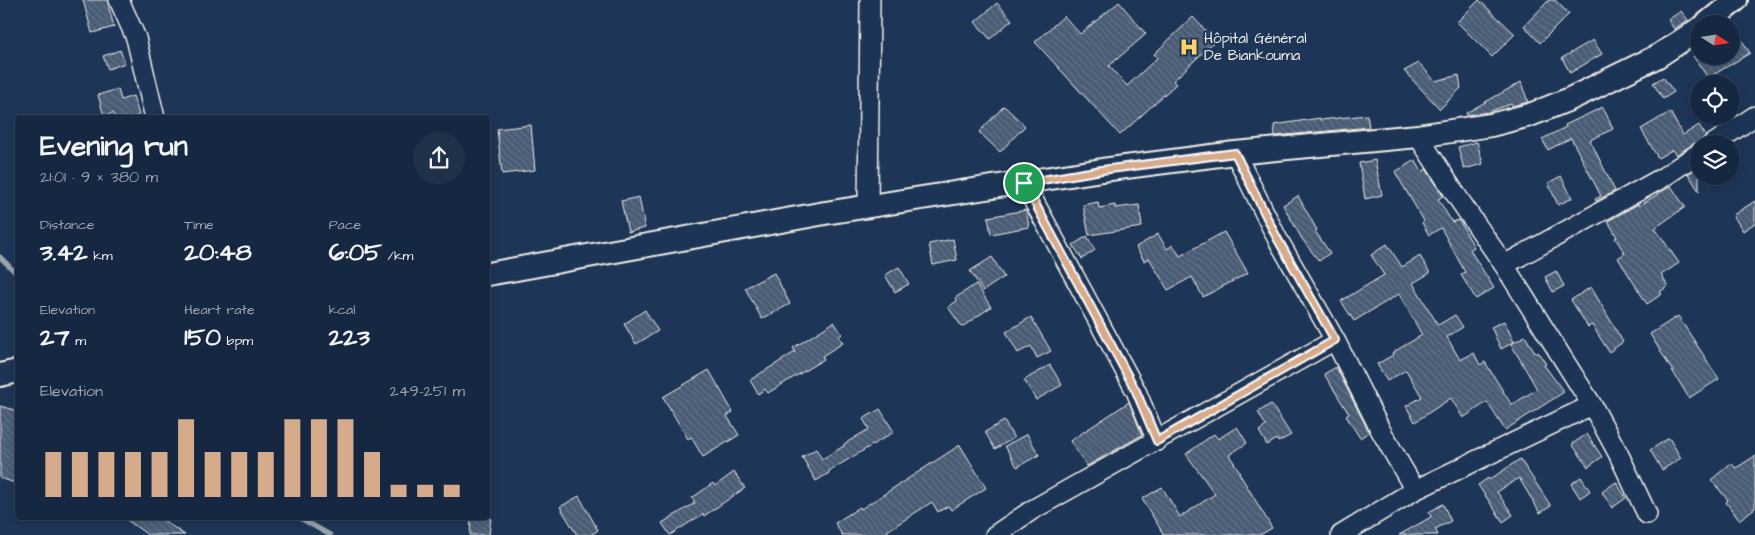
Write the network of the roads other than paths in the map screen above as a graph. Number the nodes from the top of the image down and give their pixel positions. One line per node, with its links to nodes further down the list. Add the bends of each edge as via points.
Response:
1 (119, 0): 6 (street, via 136,38)
2 (870, 0): 13 (street)
3 (1736, 0): 4 (street)
4 (1717, 15)
5 (1690, 35): 9 (street, via 1624,74 1530,115 1491,125)
6 (154, 115)
7 (1755, 116): 8 (street)
8 (1726, 135)
9 (1418, 136): 10 (street); 14 (street)
10 (1235, 153): 12 (street); 16 (street, via 1277,238)
11 (1690, 159): 14 (street, via 1662,178)
12 (1024, 183): 13 (street); 20 (street, via 1136,391)
13 (868, 207): 15 (street)
14 (1504, 265): 19 (street)
15 (490, 274)
16 (1335, 340): 20 (street); 21 (street)
17 (15, 371): 18 (street)
18 (0, 375)
19 (1592, 405): 21 (street); 22 (street)
20 (1157, 441): 23 (street, via 1032,510)
21 (1415, 490): 24 (street)
22 (1647, 514)
23 (995, 535)
24 (1341, 535)

